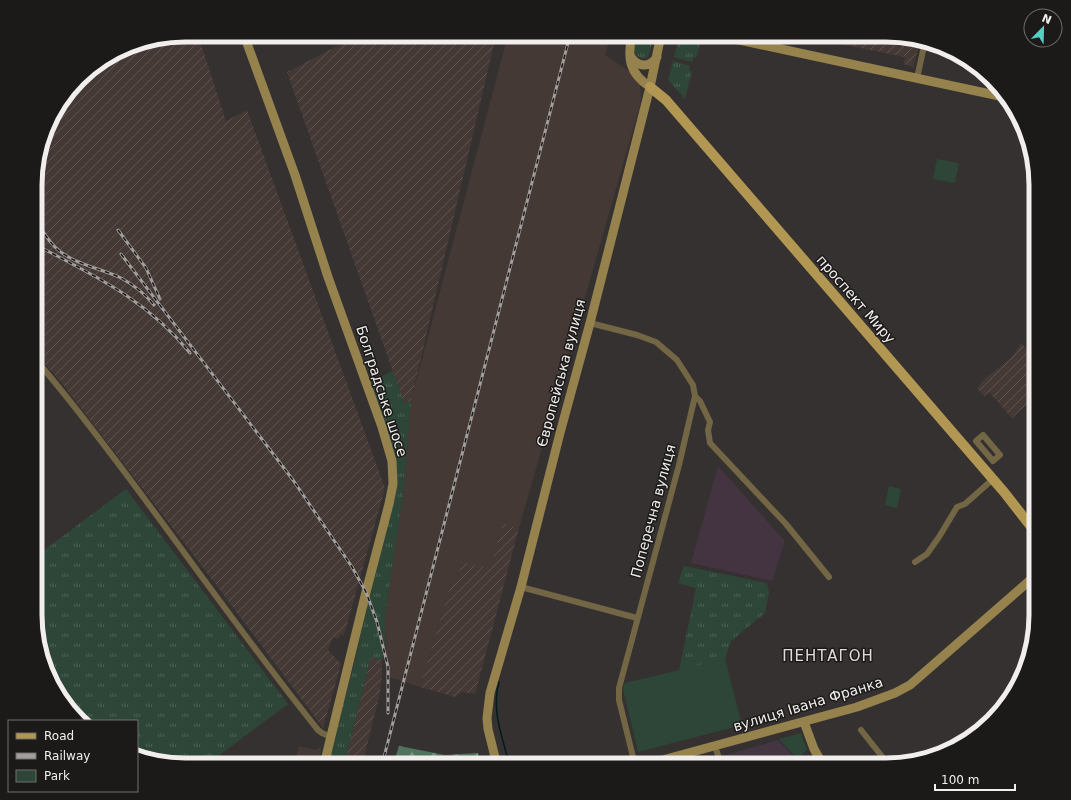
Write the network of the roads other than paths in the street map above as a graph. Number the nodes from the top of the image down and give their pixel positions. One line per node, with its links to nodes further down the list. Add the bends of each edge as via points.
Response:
1 (247, 42): 23 (main road, Болградське шосе, via 295,174 392,461 393,484 390,504 364,597)
2 (631, 42): 6 (main road)
3 (660, 42): 7 (main road, Європейська вулиця)
4 (749, 42): 8 (main road)
5 (924, 47): 8 (street)
6 (629, 54): 7 (main road, via 634,62 644,65 653,62); 9 (main road, via 632,68 643,82)
7 (658, 54): 9 (main road, Європейська вулиця)
8 (917, 78): 10 (main road)
9 (650, 86): 11 (main road, Європейська вулиця); 14 (main road, проспект Миру, via 666,100)
10 (997, 95)
11 (590, 323): 13 (street, via 656,342 677,360 693,385); 19 (main road, Європейська вулиця)
12 (42, 367): 23 (street, via 106,446 293,699 318,730)
13 (696, 396): 17 (street, via 710,422 710,443 786,524); 20 (street, Поперечна вулиця)
14 (992, 480): 15 (main road, проспект Миру); 16 (street, via 957,507 927,554)
15 (1029, 525)
16 (915, 562)
17 (829, 577)
18 (1029, 581): 21 (main road, вулиця Івана Франка, via 910,685 857,708)
19 (520, 588): 20 (street); 26 (main road, Європейська вулиця, via 490,693 487,718)
20 (637, 618): 27 (street, Поперечна вулиця, via 619,688 619,700)
21 (804, 722): 24 (main road, вулиця Івана Франка); 30 (main road)
22 (862, 730): 31 (street)
23 (331, 737): 25 (main road, Болградське шосе)
24 (715, 746): 28 (main road, вулиця Івана Франка); 29 (street)
25 (326, 758)
26 (495, 758)
27 (634, 758)
28 (670, 758)
29 (719, 758)
30 (819, 758)
31 (883, 758)

